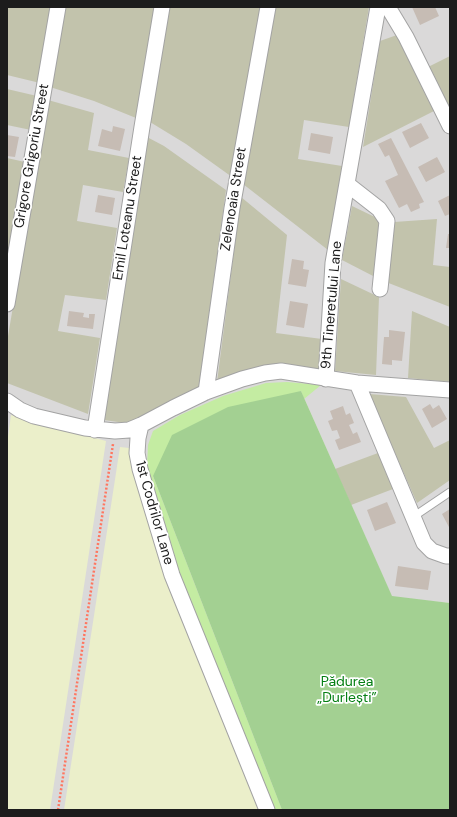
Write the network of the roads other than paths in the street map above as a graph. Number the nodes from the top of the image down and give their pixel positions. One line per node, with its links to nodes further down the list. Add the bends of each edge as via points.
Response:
1 (58, 7): 9 (street, Grigore Grigoriu Street)
2 (162, 7): 16 (street, Emil Loteanu Street)
3 (268, 7): 13 (street, Zelenoaia Street, via 232,208)
4 (378, 7): 7 (street, 9th Tineretului Lane)
5 (388, 7): 6 (street)
6 (450, 126)
7 (347, 184): 8 (street, via 379,209 387,221); 10 (street, 9th Tineretului Lane, via 333,263)
8 (380, 289)
9 (7, 304)
10 (326, 379): 11 (street); 13 (street, via 281,371 242,379)
11 (357, 383): 12 (street); 18 (street)
12 (450, 390)
13 (206, 392): 15 (street)
14 (7, 401): 16 (street, via 34,416)
15 (141, 425): 16 (street, via 129,430); 20 (street, 1st Codrilor Lane, via 137,453 140,469 172,575)
16 (95, 430)
17 (450, 492): 18 (lane)
18 (412, 517): 19 (street, via 427,547)
19 (450, 556)
20 (267, 810)

